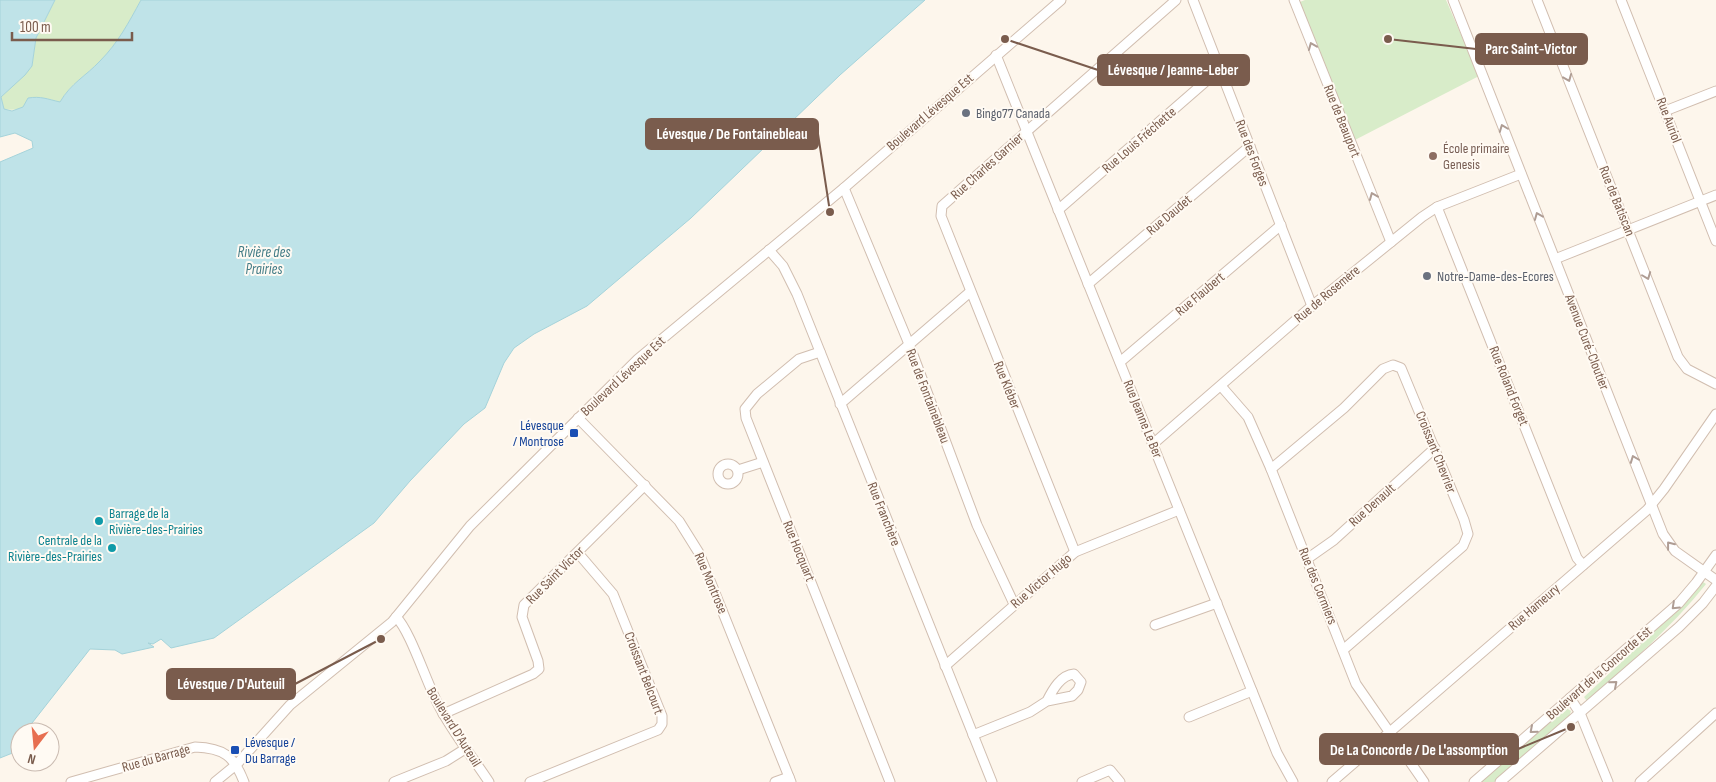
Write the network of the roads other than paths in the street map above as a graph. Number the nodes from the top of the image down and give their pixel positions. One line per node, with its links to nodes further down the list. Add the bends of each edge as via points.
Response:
1 (1061, 0): 8 (street, Boulevard Lévesque Est)
2 (1176, 0): 12 (street, Rue Charles Garnier)
3 (1192, 0): 9 (street, Rue des Forges)
4 (1294, 0): 24 (street, Rue de Beauport, one-way to 4)
5 (1453, 0): 14 (street, Avenue Curé-Cloutier, one-way to 5)
6 (1537, 0): 22 (street, Rue de Batiscan, one-way to 22)
7 (1621, 0): 11 (street, Rue Auriol)
8 (996, 55): 12 (street, Rue Jeanne Le Ber); 15 (street, Boulevard Lévesque Est)
9 (1220, 69): 13 (street, Rue des Forges); 19 (street, Rue Louis Fréchette)
10 (1716, 91): 11 (street)
11 (1665, 111): 17 (street, Rue Auriol)
12 (1026, 131): 19 (street, Rue Jeanne Le Ber); 20 (street, Rue Charles Garnier, via 942,206)
13 (1250, 146): 21 (street, Rue des Forges); 27 (street, Rue Daudet)
14 (1521, 174): 18 (street, Rue de Rosemère); 26 (street, Avenue Curé-Cloutier, one-way to 14)
15 (844, 188): 25 (street, Boulevard Lévesque Est); 30 (street, Rue de Fontainebleau)
16 (1716, 195): 17 (street)
17 (1700, 201): 22 (street); 23 (street, Rue Auriol)
18 (1437, 206): 24 (street, Rue de Rosemère); 50 (street, Rue Roland Forget)
19 (1058, 210): 27 (street, Rue Jeanne Le Ber)
20 (942, 216): 28 (street, Rue Kléber)
21 (1281, 225): 29 (street, Rue des Forges); 32 (street, Rue Flaubert)
22 (1629, 230): 26 (street); 33 (street, Rue de Batiscan, one-way to 33, via 1680,360 1690,371)
23 (1716, 240)
24 (1391, 242): 29 (street, Rue de Rosemère)
25 (769, 250): 31 (street, Rue Franchère, via 783,266); 37 (street, Boulevard Lévesque Est, via 638,359)
26 (1555, 259): 44 (street, Avenue Curé-Cloutier, one-way to 26)
27 (1088, 284): 32 (street, Rue Jeanne Le Ber)
28 (970, 292): 30 (street); 47 (street, Rue Kléber)
29 (1312, 306): 34 (street, Rue de Rosemère)
30 (909, 344): 35 (street); 55 (street, Rue de Fontainebleau, via 977,525)
31 (820, 352): 35 (street, Rue Franchère); 40 (street, Rue Hocquart, via 799,359 757,394 745,409)
32 (1120, 362): 38 (street, Rue Jeanne Le Ber)
33 (1716, 384)
34 (1221, 386): 38 (street, Rue de Rosemère); 41 (street, Rue des Cormiers, via 1248,417)
35 (840, 404): 59 (street, Rue Franchère)
36 (1716, 414): 44 (street, Rue Hameury)
37 (578, 418): 43 (street, Rue Montrose); 56 (street, Boulevard Lévesque Est, via 470,526)
38 (1153, 444): 45 (street, Rue Jeanne Le Ber)
39 (1434, 448): 41 (street, Croissant Chevrier, via 1401,368 1393,365 1384,368 1344,408); 49 (street, Rue Denault, via 1334,540); 58 (street, Croissant Chevrier, via 1468,534 1462,546)
40 (764, 462): 42 (street); 79 (street, Rue Hocquart)
41 (1271, 469): 49 (street, Rue des Cormiers)
42 (738, 470)
43 (645, 485): 46 (street, Rue Saint Victor); 71 (street, Rue Montrose, via 679,521 699,553)
44 (1652, 505): 50 (street, Rue Hameury); 51 (street, Avenue Curé-Cloutier, one-way to 44, via 1669,545)
45 (1179, 510): 47 (street, Rue Victor Hugo); 54 (street, Rue Jeanne Le Ber)
46 (578, 552): 64 (street, Rue Saint Victor, via 524,605 522,617 539,669); 77 (street, Croissant Belcourt, via 613,594 662,716 662,724 658,730)
47 (1075, 552): 55 (street, Rue Victor Hugo)
48 (1716, 555): 51 (street, Boulevard de la Concorde Est)
49 (1307, 559): 58 (street, Rue des Cormiers)
50 (1583, 565): 67 (street, Rue Hameury)
51 (1704, 572): 52 (street, Avenue Curé-Cloutier); 61 (street, Boulevard de la Concorde Est, one-way to 61, via 1675,606)
52 (1716, 580)
53 (1716, 586): 63 (street, Boulevard de la Concorde Est, one-way to 53, via 1688,619)
54 (1217, 603): 57 (street); 60 (street, Rue Jeanne Le Ber)
55 (1014, 604): 59 (street, Rue Victor Hugo)
56 (396, 617): 64 (street, Boulevard D'Auteuil, via 404,626); 70 (street, Boulevard Lévesque Est, via 290,705)
57 (1155, 625)
58 (1343, 650): 67 (street, Rue des Cormiers, via 1356,684)
59 (945, 666): 68 (street, Rue Franchère)
60 (1252, 691): 66 (street); 83 (street, Rue Jeanne Le Ber, via 1277,753)
61 (1570, 698): 63 (street); 86 (street, Boulevard de la Concorde Est, one-way to 86)
62 (1047, 701): 68 (street, via 1030,712)
63 (1580, 713): 87 (street, Boulevard de la Concorde Est); 88 (street)
64 (443, 714): 69 (street, Boulevard D'Auteuil)
65 (1716, 714): 89 (street)
66 (1189, 716)
67 (1389, 734): 84 (street, Rue Hameury); 85 (street, Rue des Cormiers)
68 (973, 735): 80 (street, Rue Franchère)
69 (466, 749): 75 (street, via 446,761); 76 (street, Boulevard D'Auteuil)
70 (237, 764): 72 (street, Rue du Barrage, via 222,751 195,747); 73 (street, Boulevard Lévesque Est); 74 (street)
71 (790, 779): 78 (street)
72 (71, 782)
73 (215, 782)
74 (244, 782)
75 (394, 782)
76 (489, 782)
77 (530, 782)
78 (775, 782)
79 (890, 782)
80 (992, 782)
81 (1082, 782): 82 (street, via 1110,770)
82 (1120, 782)
83 (1293, 782)
84 (1332, 782)
85 (1424, 782)
86 (1474, 782)
87 (1500, 782)
88 (1608, 782)
89 (1640, 782)

